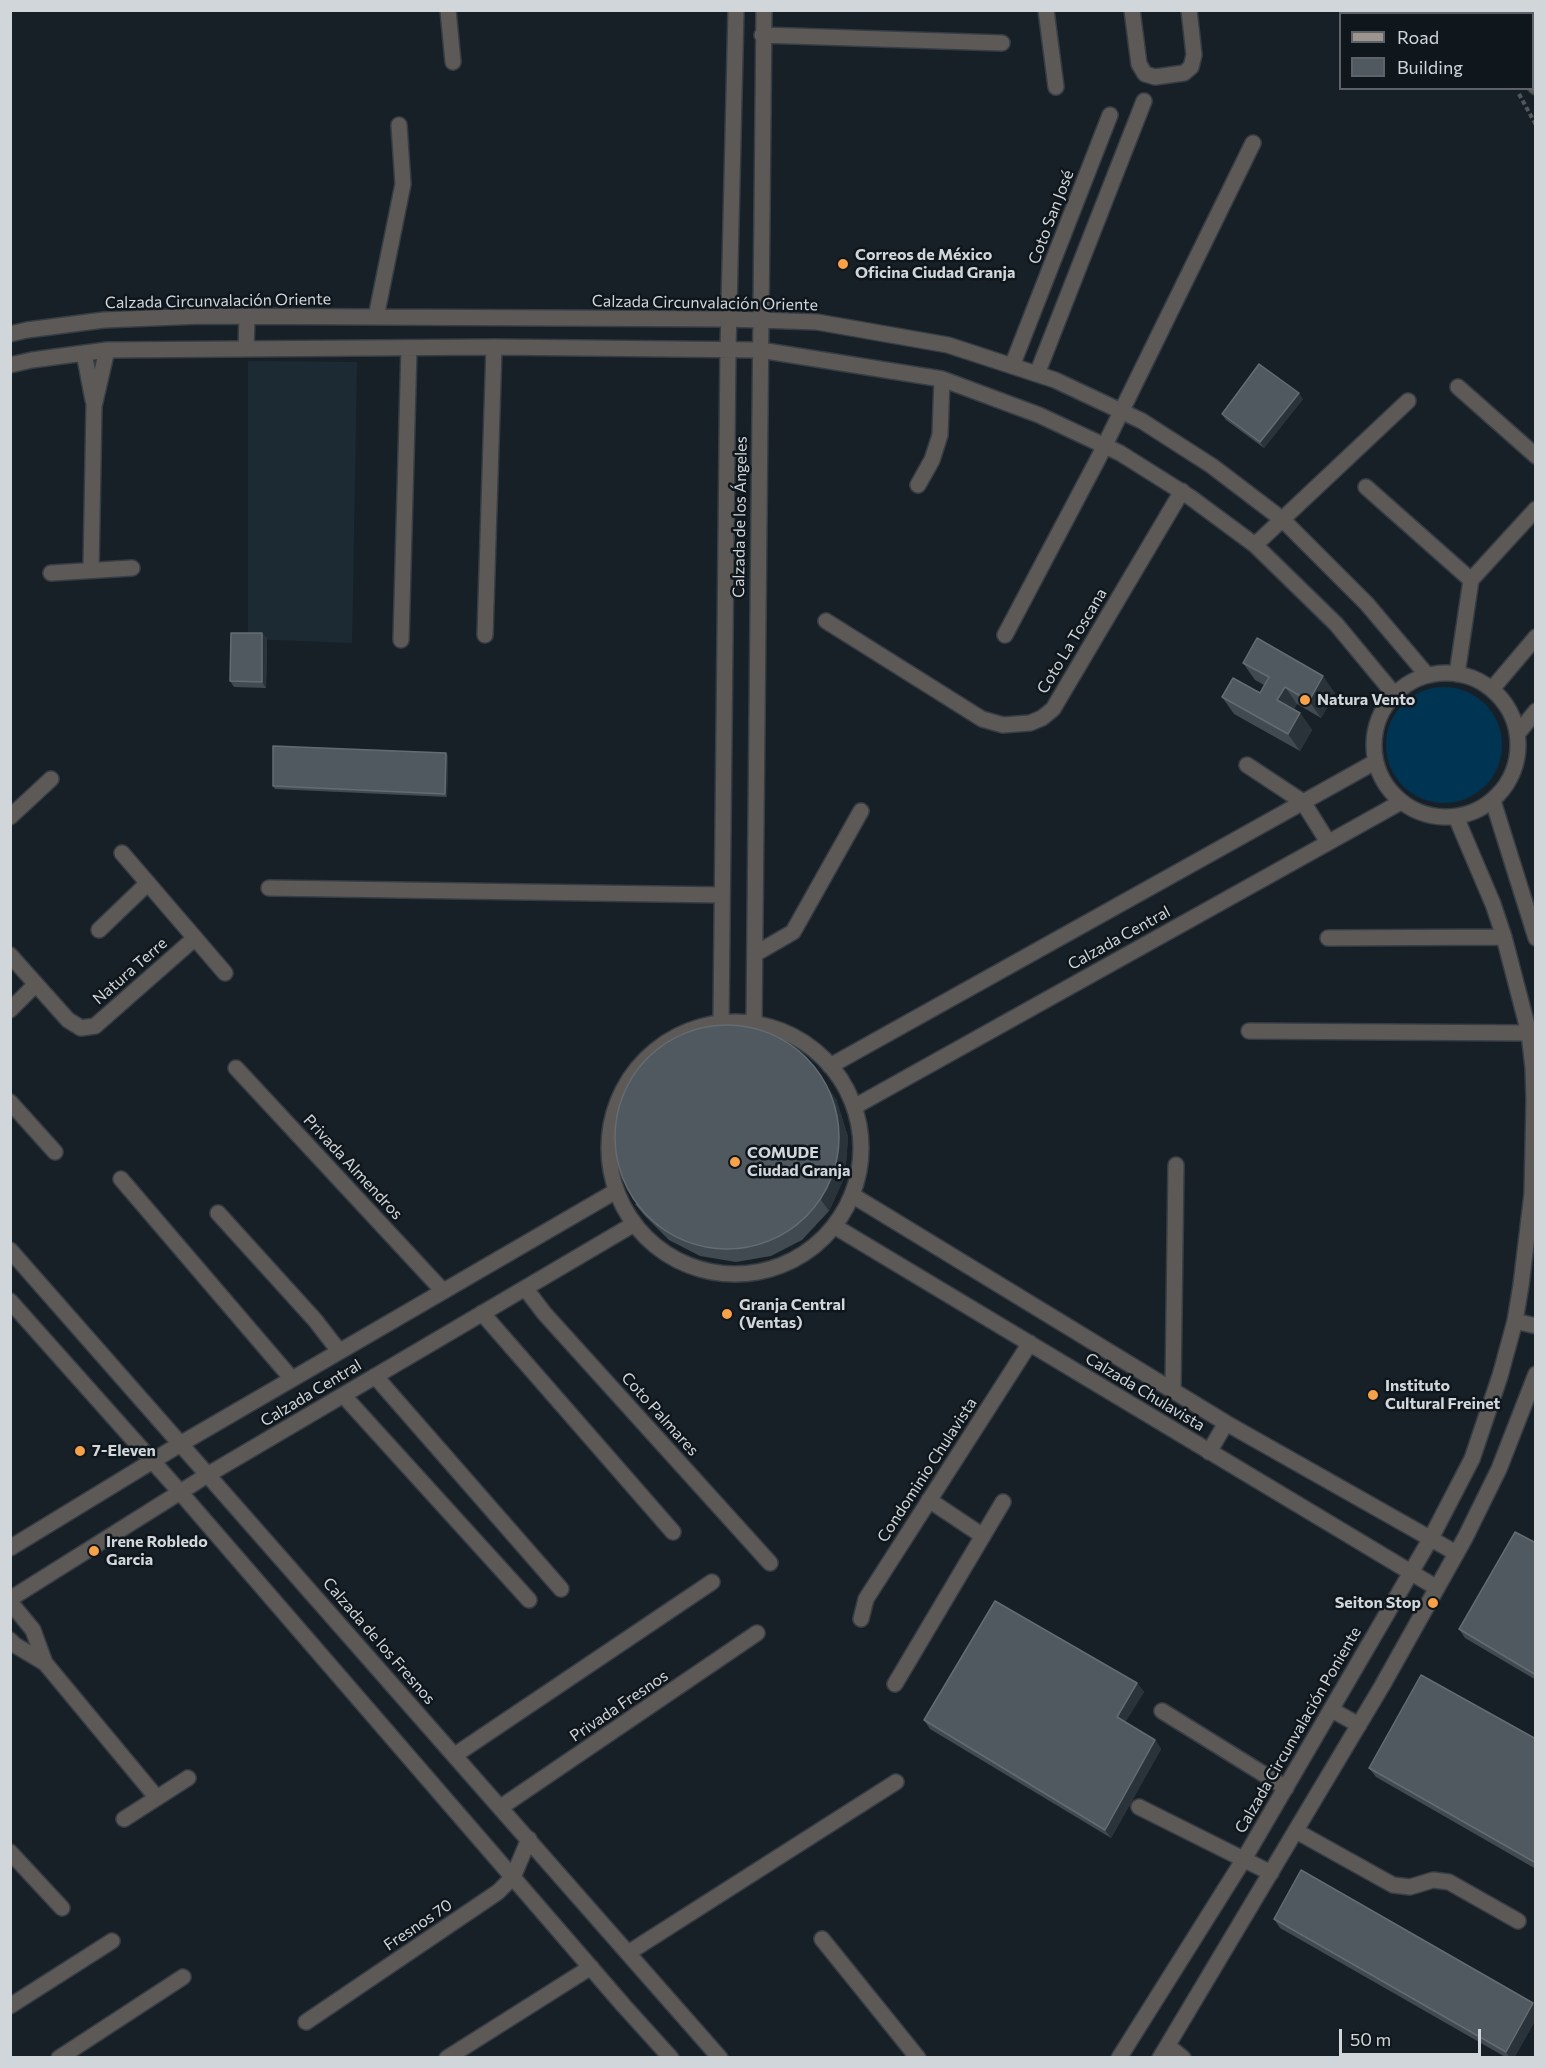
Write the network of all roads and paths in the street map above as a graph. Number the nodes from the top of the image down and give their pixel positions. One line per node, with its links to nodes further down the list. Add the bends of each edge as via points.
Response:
1 (448, 10): 9 (street)
2 (736, 10): 19 (street, Calzada de los Ángeles)
3 (764, 10): 7 (street, Calzada de los Ángeles)
4 (1046, 10): 10 (street)
5 (1132, 10): 6 (street, via 1139,64 1145,74 1155,77 1184,73 1191,67 1194,56)
6 (1189, 10)
7 (762, 35): 8 (street); 20 (street, Calzada de los Ángeles)
8 (1002, 43)
9 (453, 62)
10 (1056, 87)
11 (1516, 90): 15 (path)
12 (1144, 101): 31 (street)
13 (1110, 115): 30 (street, Coto San José)
14 (399, 124): 18 (street, via 403,184)
15 (1536, 125)
16 (1253, 143): 36 (street)
17 (247, 316): 18 (street, Calzada Circunvalación Oriente); 21 (street, Calzada Circunvalación Oriente, via 104,320); 24 (street)
18 (376, 317): 19 (street, Calzada Circunvalación Oriente)
19 (729, 319): 20 (street, Calzada Circunvalación Oriente); 26 (street, Calzada de los Ángeles)
20 (760, 320): 27 (street, Calzada de los Ángeles); 30 (street, Calzada Circunvalación Oriente, via 818,322 948,345)
21 (10, 334)
22 (494, 347): 23 (street); 26 (street); 50 (street)
23 (409, 348): 24 (street); 53 (street)
24 (246, 349): 25 (street)
25 (107, 350): 28 (street); 35 (street)
26 (729, 350): 27 (street); 73 (street, Calzada de los Ángeles)
27 (760, 350): 32 (street); 79 (street, Calzada de los Ángeles)
28 (84, 353): 29 (street); 35 (street)
29 (10, 365)
30 (1012, 366): 31 (street, Calzada Circunvalación Oriente)
31 (1037, 374): 36 (street, Calzada Circunvalación Oriente)
32 (942, 380): 37 (street, via 1039,415); 39 (street, via 940,435)
33 (1458, 387): 38 (street)
34 (1408, 401): 43 (street)
35 (94, 406): 46 (street)
36 (1122, 412): 37 (street); 43 (street, Calzada Circunvalación Oriente, via 1212,466)
37 (1105, 446): 41 (street); 51 (street)
38 (1536, 456)
39 (918, 485)
40 (1366, 487): 48 (street)
41 (1182, 491): 44 (street); 49 (street, Coto La Toscana, via 1053,709 1030,723 1003,725 982,719)
42 (1536, 508): 48 (street)
43 (1283, 520): 44 (street); 55 (street, Calzada Circunvalación Oriente, via 1367,603)
44 (1255, 545): 57 (street, via 1336,624)
45 (132, 568): 46 (street)
46 (91, 570): 47 (street)
47 (51, 573)
48 (1471, 580): 54 (street)
49 (826, 621)
50 (485, 635)
51 (1005, 635)
52 (1536, 637): 56 (street)
53 (402, 640)
54 (1457, 674): 55 (street); 56 (street)
55 (1427, 675): 57 (street)
56 (1492, 689): 59 (street, via 1513,717)
57 (1394, 694): 60 (street, via 1380,714 1374,737)
58 (1536, 711): 59 (street)
59 (1518, 734): 64 (street, via 1512,774)
60 (1375, 762): 63 (street, via 1384,784); 65 (street, Calzada Central)
61 (1247, 765): 65 (street)
62 (51, 779): 67 (street)
63 (1401, 801): 68 (street, via 1417,812); 69 (street, Calzada Central)
64 (1493, 801): 68 (street); 78 (street)
65 (1303, 802): 69 (street); 88 (street, Calzada Central)
66 (861, 811): 79 (street, via 793,932)
67 (10, 817)
68 (1456, 817): 75 (street, Calzada Circunvalación Poniente)
69 (1328, 842): 92 (street, Calzada Central)
70 (122, 853): 71 (street, Natura Terre)
71 (148, 883): 74 (street); 76 (street, Natura Terre)
72 (269, 888): 73 (street)
73 (722, 895): 84 (street, Calzada de los Ángeles)
74 (99, 930)
75 (1504, 937): 77 (street); 87 (street, Calzada Circunvalación Poniente)
76 (195, 938): 81 (street, Natura Terre); 82 (street, Natura Terre, via 95,1026 81,1028 68,1020)
77 (1328, 938)
78 (1536, 938)
79 (755, 954): 85 (street, Calzada de los Ángeles)
80 (10, 955): 82 (street, Natura Terre)
81 (225, 973)
82 (36, 984): 83 (street)
83 (10, 1010)
84 (721, 1023): 85 (street); 96 (street, via 689,1031 661,1046 637,1068 620,1096 610,1127 609,1159)
85 (754, 1024): 88 (street, via 796,1038)
86 (1249, 1031): 87 (street)
87 (1529, 1033): 90 (street, Calzada Circunvalación Poniente)
88 (830, 1066): 92 (street)
89 (237, 1068): 103 (street, Privada Almendros)
90 (1534, 1068): 106 (street, Calzada Circunvalación Poniente, via 1532,1194)
91 (10, 1102): 93 (street)
92 (854, 1107): 97 (street, via 861,1151)
93 (55, 1152)
94 (1176, 1165): 113 (street)
95 (121, 1179): 112 (street)
96 (616, 1191): 99 (street); 103 (street, Calzada Central)
97 (852, 1195): 100 (street); 113 (street, Calzada Chulavista)
98 (218, 1213): 109 (street)
99 (634, 1224): 100 (street, via 672,1257 696,1267 729,1273 772,1268 795,1258); 102 (street, Calzada Central)
100 (834, 1226): 108 (street, Calzada Chulavista)
101 (10, 1250): 116 (street, Calzada de los Fresnos)
102 (525, 1288): 105 (street, Calzada Central); 128 (street, Coto Palmares)
103 (443, 1291): 109 (street, Calzada Central)
104 (10, 1301): 118 (street)
105 (482, 1313): 111 (street, Calzada Central); 123 (street)
106 (1515, 1322): 107 (street); 125 (street, Calzada Circunvalación Poniente, via 1472,1459)
107 (1536, 1326)
108 (1030, 1343): 117 (street, Calzada Chulavista); 121 (street, Condominio Chulavista)
109 (339, 1351): 112 (street, Calzada Central)
110 (1536, 1374): 127 (street, via 1499,1469)
111 (375, 1376): 114 (street, Calzada Central); 132 (street)
112 (292, 1379): 116 (street, Calzada Central)
113 (1173, 1389): 115 (street, Calzada Chulavista)
114 (343, 1395): 119 (street, Calzada Central); 133 (street)
115 (1226, 1423): 117 (street); 125 (street, Calzada Chulavista)
116 (182, 1443): 118 (street, Calzada Central); 119 (street, Calzada de los Fresnos)
117 (1209, 1452): 129 (street, Calzada Chulavista)
118 (152, 1461): 120 (street); 126 (street, Calzada Central)
119 (209, 1474): 120 (street, Calzada Central); 143 (street, Calzada de los Fresnos)
120 (180, 1492): 134 (street, Calzada Central); 156 (street)
121 (929, 1500): 124 (street); 135 (street, Condominio Chulavista, via 866,1599)
122 (1004, 1502): 124 (street)
123 (673, 1532)
124 (983, 1536): 139 (street)
125 (1431, 1538): 127 (street, Calzada Chulavista); 129 (street, Calzada Circunvalación Poniente)
126 (10, 1548)
127 (1456, 1553): 131 (street)
128 (770, 1563)
129 (1411, 1572): 131 (street, Calzada Chulavista); 140 (street, Calzada Circunvalación Poniente)
130 (712, 1582): 143 (street)
131 (1437, 1587): 142 (street)
132 (561, 1588)
133 (529, 1600)
134 (10, 1601): 138 (street, via 33,1630)
135 (861, 1619)
136 (757, 1633): 148 (street, Privada Fresnos)
137 (10, 1640): 138 (street)
138 (45, 1663): 147 (street)
139 (894, 1684)
140 (1332, 1710): 142 (street); 146 (street, Calzada Circunvalación Poniente)
141 (1162, 1711): 146 (street)
142 (1359, 1725): 151 (street)
143 (455, 1755): 148 (street, Calzada de los Fresnos)
144 (188, 1778): 147 (street)
145 (896, 1782): 161 (street)
146 (1286, 1788): 154 (street, Calzada Circunvalación Poniente)
147 (157, 1798): 150 (street)
148 (501, 1807): 152 (street, Calzada de los Fresnos)
149 (1139, 1807): 154 (street)
150 (124, 1819)
151 (1296, 1831): 155 (street); 158 (street, via 1393,1885 1449,1882)
152 (529, 1839): 156 (street, Fresnos 70); 161 (street, Calzada de los Fresnos)
153 (10, 1852): 157 (street)
154 (1244, 1859): 155 (street); 172 (street, Calzada Circunvalación Poniente)
155 (1271, 1873): 166 (street)
156 (513, 1877): 162 (street); 165 (street, Fresnos 70, via 498,1892)
157 (62, 1908)
158 (1518, 1921)
159 (822, 1939): 171 (street)
160 (112, 1941): 164 (street)
161 (628, 1953): 170 (street, Calzada de los Fresnos)
162 (591, 1967): 168 (street); 169 (street)
163 (183, 1977): 167 (street)
164 (10, 2006)
165 (306, 2022)
166 (1164, 2052): 173 (street)
167 (59, 2058)
168 (447, 2058)
169 (671, 2058)
170 (720, 2058)
171 (918, 2058)
172 (1119, 2058)
173 (1183, 2058)

